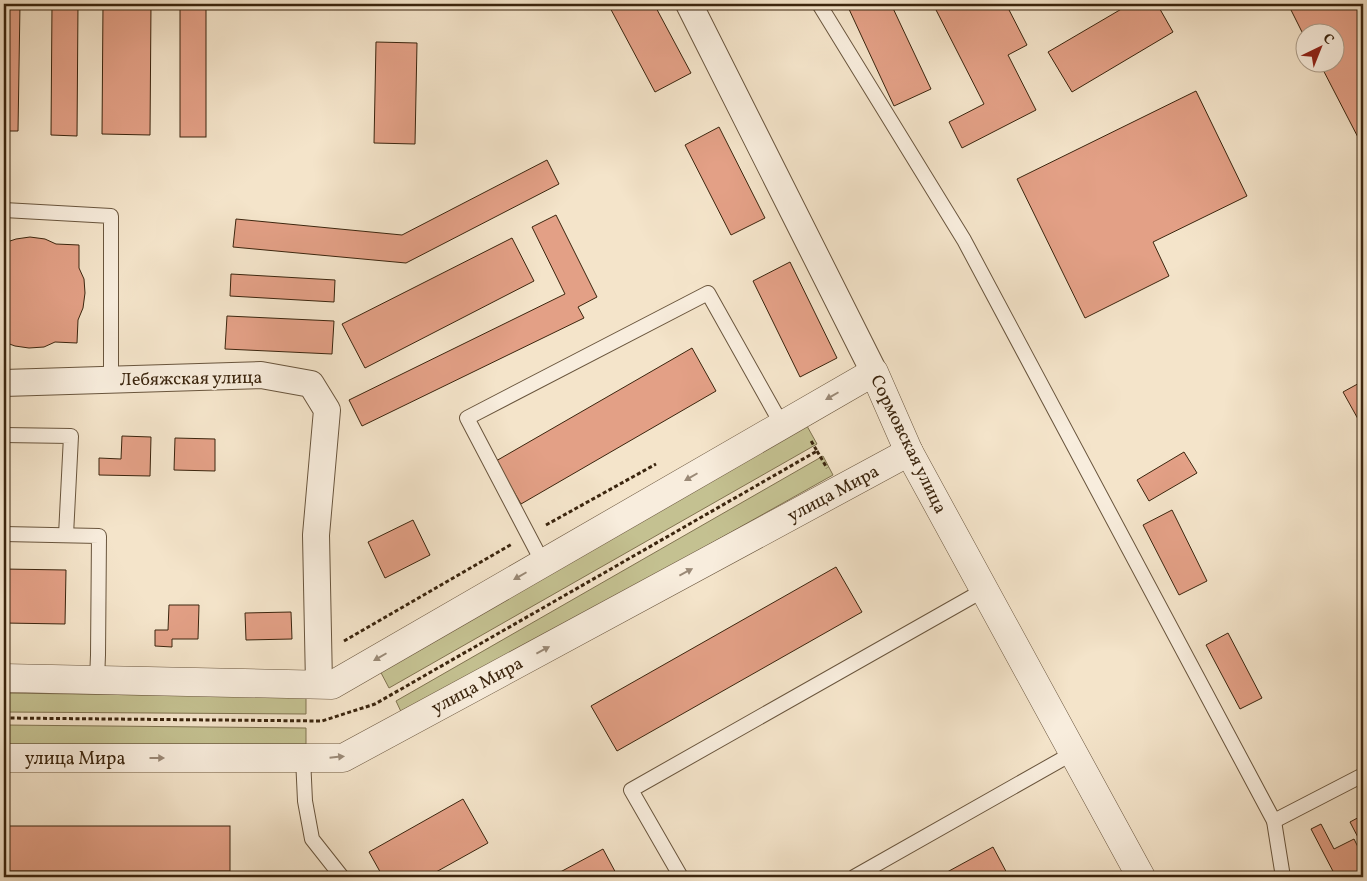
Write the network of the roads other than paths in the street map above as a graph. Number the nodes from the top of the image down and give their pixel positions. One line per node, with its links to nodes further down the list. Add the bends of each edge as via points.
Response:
1 (689, 4): 4 (street, Сормовская улица)
2 (819, 4): 21 (lane, via 964,240)
3 (4, 210): 5 (lane, via 111,216)
4 (874, 372): 7 (street, one-way to 7); 9 (street, Сормовская улица)
5 (111, 380): 6 (street, Лебяжская улица); 16 (street, Лебяжская улица, via 261,375 312,384 327,410 316,535)
6 (4, 383)
7 (782, 425): 12 (street, one-way to 12); 12 (lane, via 708,293 467,418)
8 (4, 435): 11 (lane, via 71,436)
9 (909, 452): 13 (street, Сормовская улица); 19 (street, улица Мира, one-way to 9, via 343,758)
10 (4, 534): 11 (lane)
11 (66, 535): 15 (lane, via 99,536)
12 (544, 563): 16 (street, one-way to 16, via 332,685)
13 (984, 590): 17 (street, Сормовская улица); 23 (lane, via 631,790)
14 (4, 678): 15 (street)
15 (97, 680): 16 (street)
16 (319, 684)
17 (1073, 753): 24 (lane); 25 (street, Сормовская улица)
18 (4, 758): 19 (street, улица Мира, one-way to 19)
19 (302, 758): 22 (lane, via 304,800 312,839)
20 (1363, 775): 21 (lane)
21 (1274, 821): 26 (lane)
22 (342, 877)
23 (681, 877)
24 (854, 877)
25 (1141, 877)
26 (1282, 877)

